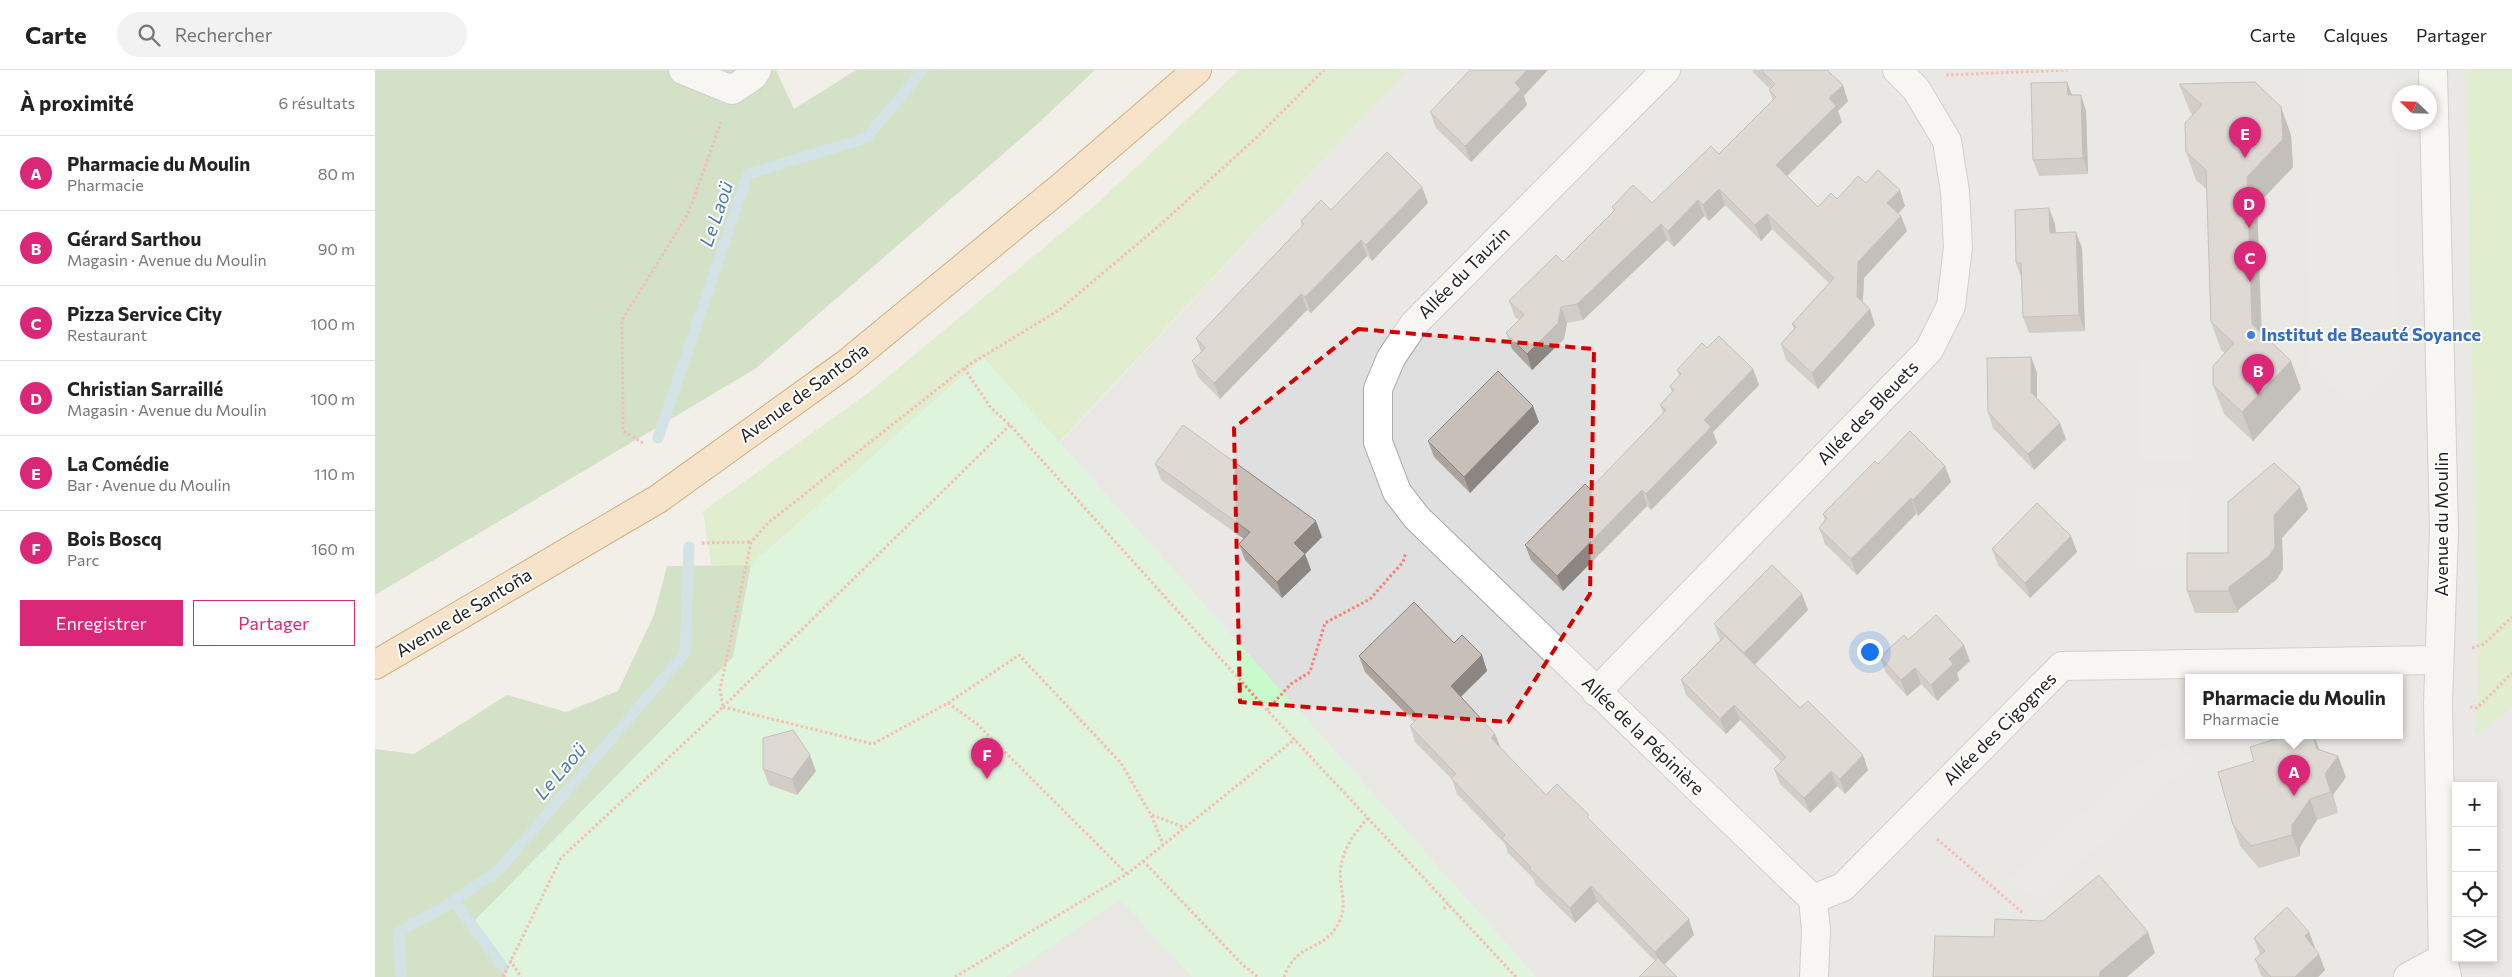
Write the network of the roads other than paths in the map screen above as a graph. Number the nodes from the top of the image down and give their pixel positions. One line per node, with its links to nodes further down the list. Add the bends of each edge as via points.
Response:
1 (683, 70): 2 (street, via 732,90)
2 (757, 70)
3 (1197, 70): 9 (main road, Avenue de Santoña, via 846,364 658,499)
4 (1666, 70): 7 (street, Allée du Tauzin, via 1414,324 1391,358 1378,389 1377,442 1397,492)
5 (1897, 70): 10 (street, Allée des Bleuets, via 1916,88 1947,141 1955,192 1958,248 1951,306 1929,350)
6 (2433, 70): 8 (street, Avenue du Moulin, via 2444,531)
7 (1417, 518): 10 (street, Allée de la Pépinière)
8 (2439, 660): 11 (street, Allée des Cigognes, via 2062,666 1843,887); 12 (street, Avenue du Moulin)
9 (375, 666)
10 (1596, 692): 11 (street, Allée de la Pépinière)
11 (1813, 900): 13 (street, via 1816,930)
12 (2445, 968): 14 (street)
13 (1813, 977)
14 (2408, 977)

